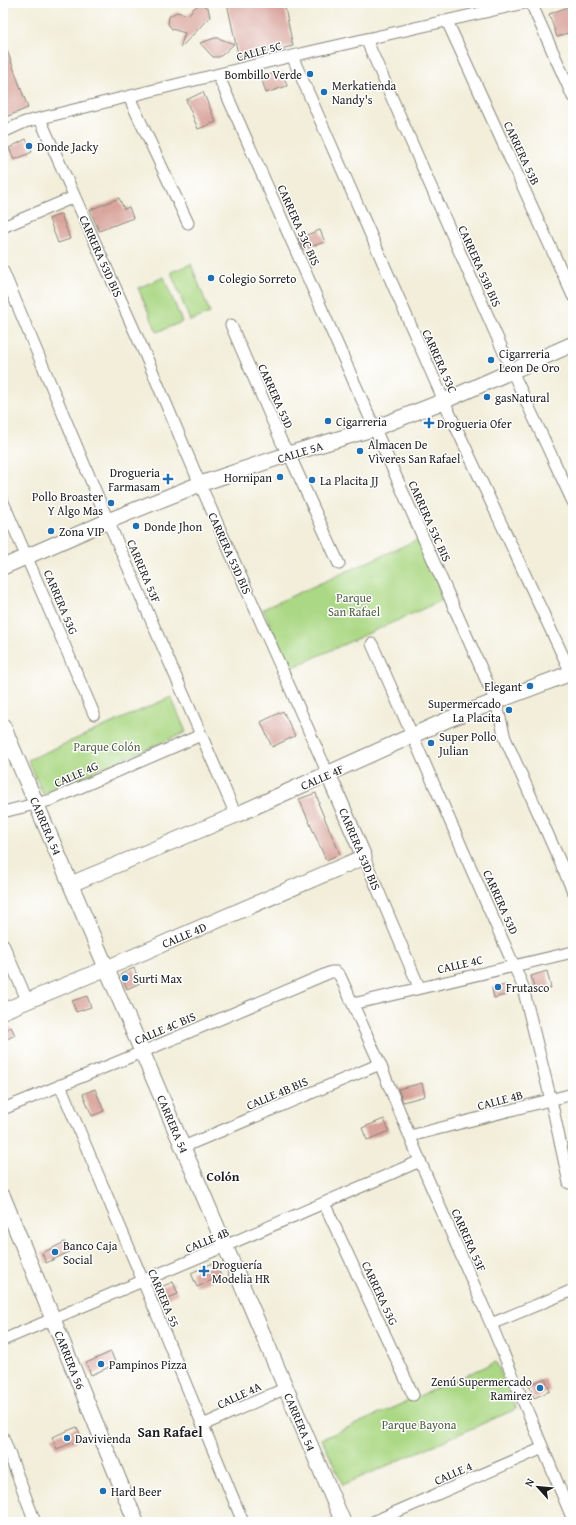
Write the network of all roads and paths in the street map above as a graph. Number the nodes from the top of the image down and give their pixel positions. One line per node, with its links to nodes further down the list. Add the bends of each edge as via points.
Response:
1 (524, 3): 3 (street, CALLE 5C)
2 (531, 3): 8 (street)
3 (447, 21): 4 (street, CALLE 5C); 15 (street, CARRERA 53B)
4 (366, 39): 5 (street, CALLE 5C); 18 (street, CARRERA 53B BIS)
5 (292, 56): 6 (street, CALLE 5C); 19 (street, CARRERA 53C)
6 (218, 75): 7 (street, CALLE 5C); 20 (street, CARRERA 53C BIS)
7 (129, 97): 9 (street, CALLE 5C); 12 (street)
8 (573, 97)
9 (40, 119): 10 (street, CALLE 5C, via 25,122); 11 (street, CARRERA 53D BIS)
10 (3, 132)
11 (74, 197): 13 (street); 22 (street, CARRERA 53D BIS)
12 (188, 223)
13 (3, 227)
14 (3, 270): 25 (street, CARRERA 53F)
15 (573, 296)
16 (231, 325): 21 (street, CARRERA 53D)
17 (573, 344): 18 (street, CALLE 5A)
18 (512, 372): 19 (street, CALLE 5A); 24 (street, CARRERA 53B BIS)
19 (444, 401): 20 (street, CALLE 5A); 30 (street, CARRERA 53C)
20 (375, 428): 21 (street, CALLE 5A); 31 (street, CARRERA 53C BIS)
21 (289, 454): 22 (street, CALLE 5A); 27 (street, CARRERA 53D)
22 (200, 484): 25 (street, CALLE 5A); 36 (street, CARRERA 53D BIS)
23 (3, 502): 26 (street, CARRERA 53G)
24 (573, 502)
25 (108, 521): 26 (street, CALLE 5A); 34 (street, CARRERA 53F)
26 (27, 556): 28 (street, CALLE 5A); 32 (street, CARRERA 53G)
27 (339, 564)
28 (3, 567)
29 (372, 644): 35 (street, CARRERA 53D)
30 (572, 675): 31 (street, CALLE 4F)
31 (496, 702): 35 (street, CALLE 4F); 42 (street, CARRERA 53C BIS, via 505,738)
32 (94, 714)
33 (3, 726): 37 (street, CARRERA 54)
34 (201, 735): 37 (street, CALLE 4G, via 51,800); 39 (street, CARRERA 53F)
35 (413, 736): 36 (street, CALLE 4F); 45 (street, CARRERA 53D)
36 (328, 774): 39 (street, CALLE 4F); 40 (street, CARRERA 53D BIS)
37 (36, 804): 38 (street, CALLE 4G); 41 (street, CARRERA 54)
38 (3, 812)
39 (236, 814): 41 (street, CALLE 4F)
40 (364, 857): 46 (street, CALLE 4D); 48 (street, CARRERA 53D BIS)
41 (71, 884): 46 (street, CARRERA 54)
42 (573, 891)
43 (3, 944): 49 (street)
44 (573, 952): 45 (street, CALLE 4C)
45 (514, 965): 48 (street, CALLE 4C); 56 (street, CARRERA 53D, via 522,984)
46 (106, 968): 49 (street, CALLE 4D); 52 (street, CARRERA 54)
47 (336, 972): 50 (street, CARRERA 53F); 52 (street, CALLE 4C BIS)
48 (419, 987): 50 (street, CALLE 4C)
49 (27, 1000): 51 (street, CALLE 4D)
50 (353, 1004): 53 (street, CARRERA 53F)
51 (3, 1011)
52 (142, 1052): 54 (street, CALLE 4C BIS); 59 (street, CARRERA 54)
53 (380, 1064): 58 (street, CARRERA 53F); 59 (street, CALLE 4B BIS)
54 (60, 1085): 57 (street, CALLE 4C BIS); 65 (street, CARRERA 55)
55 (573, 1094): 56 (street, CALLE 4B)
56 (551, 1100): 58 (street, CALLE 4B); 61 (street, CARRERA 53D)
57 (3, 1109)
58 (410, 1136): 60 (street, CARRERA 53F)
59 (183, 1147): 64 (street, CARRERA 54)
60 (420, 1161): 63 (street, CALLE 4B); 68 (street, CARRERA 53F)
61 (569, 1183)
62 (3, 1197): 67 (street, CARRERA 56)
63 (324, 1203): 64 (street, CALLE 4B); 71 (street, CARRERA 53G)
64 (225, 1246): 65 (street, CALLE 4B); 70 (street, CARRERA 54)
65 (143, 1281): 67 (street, CALLE 4B); 72 (street, CARRERA 55)
66 (573, 1290): 68 (street)
67 (53, 1318): 69 (street, CALLE 4B); 77 (street, CARRERA 56)
68 (491, 1324): 74 (street, CARRERA 53F)
69 (3, 1340)
70 (286, 1388): 72 (street, CALLE 4A); 79 (street, CARRERA 54)
71 (413, 1395)
72 (204, 1425): 78 (street, CARRERA 55)
73 (3, 1437): 76 (street)
74 (543, 1448): 75 (street, CARRERA 53F); 80 (street, CALLE 4)
75 (573, 1520)
76 (35, 1522)
77 (136, 1522)
78 (243, 1522)
79 (343, 1522)
80 (373, 1522)

